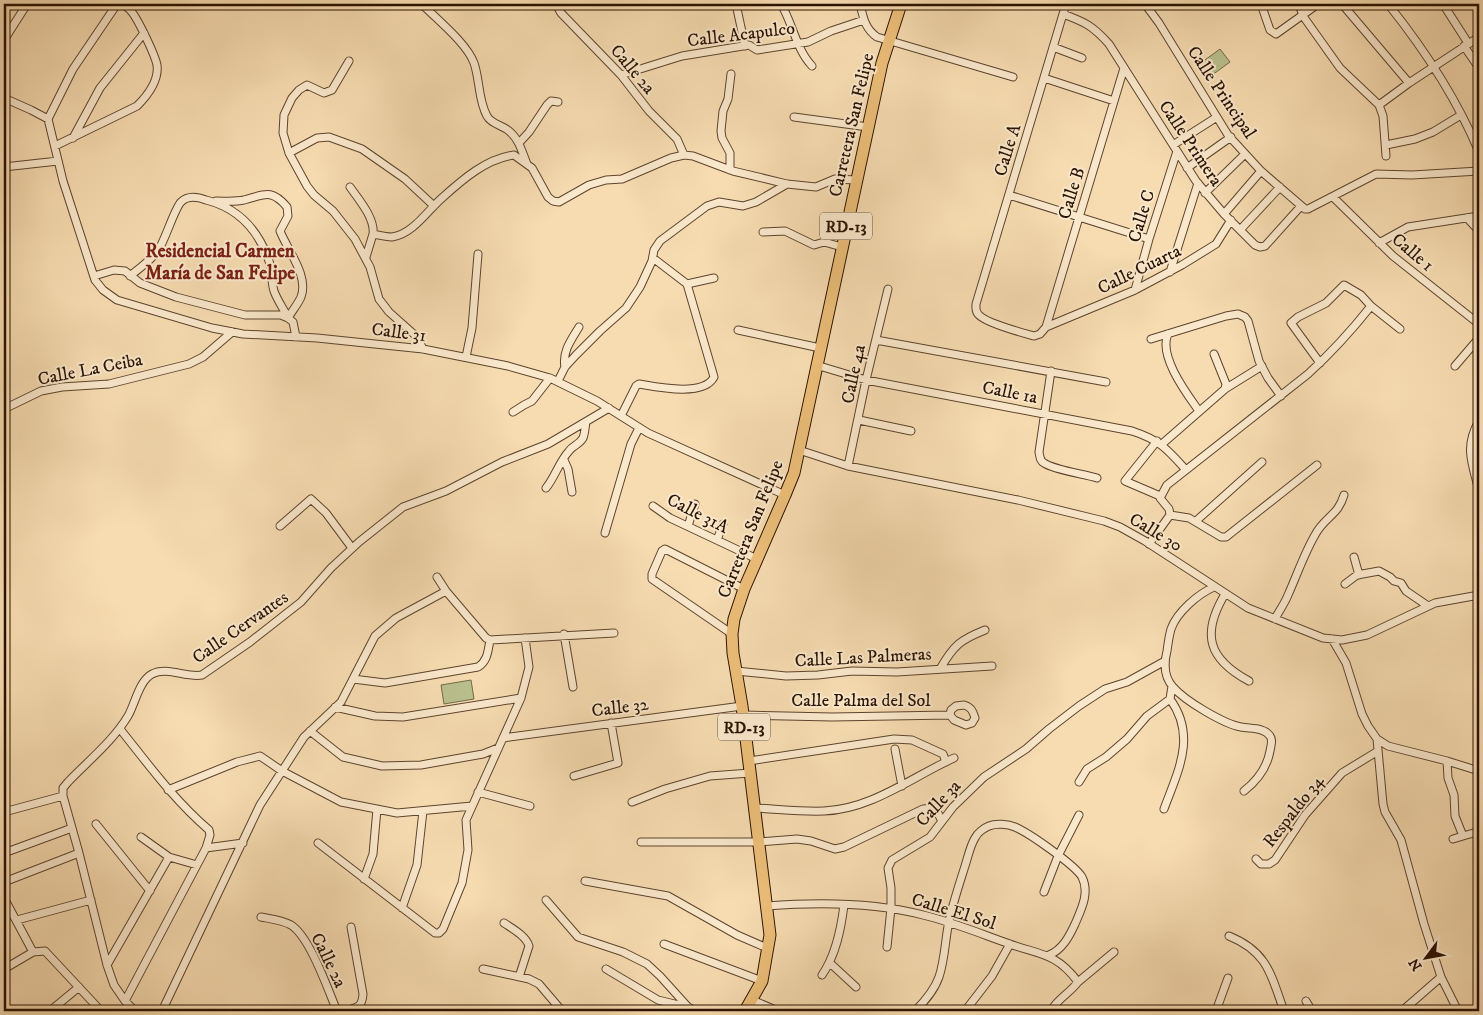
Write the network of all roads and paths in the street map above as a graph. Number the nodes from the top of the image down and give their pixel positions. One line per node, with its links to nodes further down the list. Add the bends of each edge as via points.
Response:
1 (27, 4): 23 (street)
2 (117, 4): 47 (street, via 73,68)
3 (122, 4): 21 (street, via 131,10)
4 (420, 4): 51 (street, via 465,49 474,62 486,114 508,130)
5 (558, 4): 36 (street, Calle 2a)
6 (736, 4): 27 (street)
7 (781, 4): 25 (street)
8 (860, 4): 20 (street)
9 (901, 4): 24 (main road, Carretera San Felipe / RD-13)
10 (1066, 4): 18 (street, Calle A)
11 (1145, 4): 46 (street, Calle Principal)
12 (1261, 4): 19 (street, via 1270,30 1276,34)
13 (1299, 4): 19 (street)
14 (1318, 4): 19 (street)
15 (1342, 4): 39 (street)
16 (1388, 4): 32 (street)
17 (1442, 4): 26 (street)
18 (1063, 14): 28 (street, Calle A); 33 (street, Calle Primera, via 1096,30)
19 (1303, 16): 43 (street, via 1340,68)
20 (864, 20): 24 (street, via 870,33); 25 (street, Calle Acapulco)
21 (144, 33): 50 (street, via 100,88); 50 (street, via 157,64 153,84 146,96 125,113)
22 (1479, 37): 26 (street)
23 (4, 40)
24 (890, 42): 37 (street); 48 (main road, Carretera San Felipe / RD-13)
25 (798, 43): 27 (street, Calle Acapulco, via 757,50); 31 (street)
26 (1466, 45): 32 (street); 34 (street)
27 (745, 46): 36 (street, Calle Acapulco, via 682,56)
28 (1053, 47): 29 (street); 38 (street, Calle A)
29 (1082, 58)
30 (349, 61): 56 (street, via 332,90 324,93 307,85 292,98 284,116 283,133)
31 (812, 66)
32 (1434, 67): 39 (street); 44 (street)
33 (1124, 68): 41 (street, Calle B); 54 (street, Calle Primera)
34 (1479, 68)
35 (731, 74): 64 (street, via 721,131 730,153)
36 (621, 75): 58 (street, Calle 2a, via 649,111 677,139)
37 (1013, 78)
38 (1044, 78): 41 (street); 73 (street, Calle A)
39 (1409, 83): 43 (street)
40 (4, 98): 47 (street)
41 (1114, 101): 80 (street, Calle B)
42 (558, 102): 51 (street, via 551,101 547,105)
43 (1379, 104): 52 (street, via 1384,116)
44 (1461, 115): 52 (street, via 1433,132); 55 (street)
45 (794, 117): 48 (street)
46 (1217, 117): 49 (street, Calle Principal); 54 (street)
47 (48, 119): 53 (street, Calle 31)
48 (868, 127): 67 (main road, Carretera San Felipe / RD-13)
49 (1230, 137): 57 (street, Calle Principal); 63 (street)
50 (73, 138): 53 (street)
51 (519, 143): 61 (street)
52 (1386, 145): 59 (street)
53 (54, 146): 60 (street, Calle 31)
54 (1175, 148): 63 (street, Calle Primera); 87 (street, Calle C)
55 (1479, 152)
56 (289, 153): 76 (street, via 317,138 329,137 362,149 404,179); 91 (street, via 306,186 333,211)
57 (1245, 154): 65 (street, Calle Principal); 72 (street)
58 (684, 155): 61 (street, via 622,179 589,185 559,202 548,197); 64 (street)
59 (1386, 156)
60 (58, 161): 62 (street); 94 (street, Calle 31)
61 (527, 164): 76 (street, via 514,155 504,156 471,173)
62 (4, 167)
63 (1187, 168): 68 (street, Calle Primera)
64 (730, 170): 69 (street)
65 (1261, 171): 71 (street, Calle Principal); 78 (street)
66 (1479, 171): 74 (street, via 1376,174)
67 (856, 180): 69 (street, via 836,179 816,187); 89 (main road, Carretera San Felipe / RD-13)
68 (1198, 183): 72 (street, Calle Primera); 93 (street)
69 (787, 184): 92 (street, via 743,206 719,202 707,206 660,241)
70 (350, 187): 86 (street, via 369,216)
71 (1280, 187): 77 (street, Calle Principal); 83 (street)
72 (1206, 193): 78 (street, Calle Primera)
73 (1009, 195): 80 (street); 100 (street, Calle A)
74 (1333, 197): 77 (street, via 1308,209); 88 (street, Calle 1)
75 (213, 202): 95 (street, via 197,197 180,203 159,249); 102 (street, via 234,211 259,238 269,261 274,290); 102 (street, via 245,200 269,194 287,207 288,216 280,232 295,260 302,289)
76 (434, 206): 86 (street, via 411,229 392,237)
77 (1303, 208): 83 (street, Calle Primera, via 1265,246 1255,245)
78 (1224, 214): 82 (street, Calle Primera)
79 (1479, 216): 81 (street)
80 (1079, 218): 87 (street); 105 (street, Calle B)
81 (1466, 218): 84 (street); 88 (street, via 1408,227)
82 (1231, 220): 83 (street, Calle Primera); 93 (street, Calle Cuarta, via 1216,244)
83 (1240, 230)
84 (1479, 231)
85 (763, 232): 89 (street, via 785,231 814,245 824,242)
86 (372, 234): 91 (street)
87 (1149, 239): 99 (street, Calle C)
88 (1380, 243): 103 (street, Calle 1)
89 (842, 247): 114 (main road, Carretera San Felipe / RD-13)
90 (478, 254): 117 (street, via 472,328)
91 (366, 257): 115 (street, via 379,299 416,336)
92 (653, 258): 97 (street); 122 (street, via 626,308)
93 (1170, 272): 99 (street, Calle Cuarta)
94 (94, 276): 95 (street, via 114,270 125,271); 108 (street, Calle 31, via 103,290 117,300)
95 (130, 276): 102 (street, via 150,288 245,316 281,315)
96 (714, 278): 97 (street)
97 (687, 284): 135 (street, via 714,380 680,390 639,384)
98 (888, 289): 113 (street, Calle 4a)
99 (1135, 290): 105 (street, Calle Cuarta)
100 (976, 304): 105 (street, Calle Cuarta, via 976,313 980,317 1021,332 1034,336)
101 (1371, 306): 107 (street); 118 (street); 118 (street, via 1343,286 1326,303 1292,322)
102 (288, 318): 110 (street)
103 (1478, 322)
104 (579, 326): 122 (street, via 566,349)
105 (1046, 327)
106 (738, 330): 114 (street)
107 (1400, 330)
108 (232, 332): 110 (street, Calle 31); 131 (street, Calle La Ceiba, via 203,357 189,364 108,384 40,391)
109 (1168, 334): 112 (street); 120 (street, via 1226,316 1242,315 1248,321); 132 (street, via 1165,346 1168,357)
110 (296, 337): 115 (street, Calle 31)
111 (1479, 338): 121 (street)
112 (1151, 339)
113 (876, 340): 123 (street); 125 (street, Calle 4a)
114 (820, 348): 119 (main road, Carretera San Felipe / RD-13)
115 (424, 349): 117 (street, Calle 31)
116 (1214, 354): 128 (street)
117 (466, 357): 124 (street, Calle 31)
118 (1320, 363): 129 (street)
119 (816, 365): 125 (street, Calle 1a); 142 (main road, Carretera San Felipe / RD-13)
120 (1262, 366): 128 (street); 129 (street)
121 (1455, 366)
122 (565, 367): 126 (street)
123 (1051, 371): 127 (street); 134 (street)
124 (550, 378): 126 (street, Calle 31); 133 (street, via 532,401)
125 (866, 380): 134 (street, Calle 1a); 136 (street, Calle 4a)
126 (558, 382): 130 (street, Calle 31)
127 (1106, 382)
128 (1225, 389): 132 (street)
129 (1281, 396): 147 (street)
130 (609, 408): 135 (street, Calle 31); 138 (street, Calle Cervantes)
131 (4, 409)
132 (1199, 411): 141 (street)
133 (513, 412)
134 (1045, 414): 141 (street, Calle 1a, via 1132,432); 148 (street, via 1039,452 1043,463)
135 (621, 416): 139 (street, Calle 31)
136 (859, 420): 140 (street); 146 (street, Calle 4a)
137 (1479, 421): 150 (street, via 1472,434 1470,454)
138 (586, 422): 143 (street, via 584,436); 165 (street, Calle Cervantes, via 548,444 403,507)
139 (639, 428): 152 (street, Calle 31); 162 (street, via 628,452)
140 (911, 431)
141 (1159, 443): 147 (street, Calle 1a); 154 (street, via 1125,482)
142 (799, 450): 146 (street, Calle 30); 152 (main road, Carretera San Felipe / RD-13)
143 (564, 460): 149 (street); 151 (street)
144 (1262, 462): 158 (street)
145 (1317, 465): 158 (street, via 1226,537)
146 (848, 466): 164 (street, Calle 30, via 1084,515 1120,527)
147 (1186, 470): 154 (street)
148 (1097, 478)
149 (546, 488)
150 (1479, 490)
151 (572, 492)
152 (785, 495): 167 (main road, Carretera San Felipe / RD-13)
153 (1344, 495): 177 (street, via 1337,512 1315,534)
154 (1160, 496): 157 (street)
155 (696, 504): 161 (street)
156 (652, 506): 161 (street, Calle 31A)
157 (1170, 515): 158 (street); 164 (street)
158 (1196, 521)
159 (723, 524): 163 (street)
160 (280, 526): 165 (street, via 311,499 326,512)
161 (688, 526): 163 (street, Calle 31A)
162 (605, 533)
163 (717, 540): 167 (street, Calle 31A)
164 (1149, 544): 171 (street, Calle 30)
165 (352, 548): 199 (street, Calle Cervantes, via 301,602 202,674 154,672 146,678)
166 (1354, 558): 168 (street)
167 (757, 559): 172 (main road, Carretera San Felipe / RD-13)
168 (1359, 575): 170 (street); 176 (street, via 1379,571 1401,583 1406,591)
169 (437, 577): 173 (street)
170 (1345, 584)
171 (1214, 587): 174 (street, Calle 30); 185 (street, via 1201,593 1187,606 1172,627)
172 (744, 589): 181 (main road, Carretera San Felipe / RD-13); 181 (street, via 665,549 652,574 652,579)
173 (446, 591): 184 (street); 189 (street, via 396,618 375,636)
174 (1225, 594): 177 (street, Calle 30); 190 (street, via 1213,617 1212,644 1229,668)
175 (1479, 595): 176 (street, Calle 30)
176 (1428, 606): 183 (street, Calle 30, via 1367,635)
177 (1275, 619): 183 (street, Calle 30)
178 (985, 630): 187 (street, via 962,640)
179 (614, 633): 180 (street)
180 (564, 634): 182 (street); 192 (street)
181 (732, 634): 188 (main road, Carretera San Felipe / RD-13)
182 (524, 638): 184 (street); 193 (street, via 529,667)
183 (1332, 639): 202 (street, via 1346,663 1362,714)
184 (490, 640): 189 (street, via 484,664 478,667 385,683)
185 (1165, 661): 191 (street); 229 (street, Calle 3a, via 1126,682 1105,689 1065,716 1026,749 984,777 959,799)
186 (992, 666): 187 (street, Calle Las Palmeras)
187 (940, 669): 188 (street, Calle Las Palmeras, via 852,671 818,676)
188 (736, 671): 196 (main road, Carretera San Felipe / RD-13)
189 (353, 679): 195 (street)
190 (1249, 681)
191 (1172, 686): 194 (street); 217 (street, via 1219,720 1267,732 1270,736 1272,741 1267,764 1258,779)
192 (573, 687)
193 (521, 698): 195 (street, via 403,717 375,716); 201 (street)
194 (1170, 699): 214 (street, via 1148,716 1127,739 1088,769); 224 (street, via 1178,710 1184,743 1183,758)
195 (335, 707): 200 (street)
196 (742, 710): 197 (street, Calle Palma del Sol, via 832,717); 198 (street, Calle 32); 207 (main road, Carretera San Felipe / RD-13)
197 (950, 715)
198 (611, 723): 201 (street, Calle 32); 213 (street, via 618,763)
199 (120, 729): 216 (street); 219 (street, Calle Cervantes, via 68,782 63,788)
200 (310, 731): 203 (street, via 344,757 382,766 421,765 483,754); 210 (street)
201 (502, 738): 203 (street)
202 (1377, 739): 205 (street); 208 (street, via 1388,746)
203 (498, 748): 218 (street)
204 (895, 750): 215 (street)
205 (1378, 752): 245 (street, Respaldo 34, via 1342,773 1305,814 1275,860 1261,864); 279 (street, via 1385,812 1401,840)
206 (954, 758): 209 (street)
207 (749, 761): 209 (street, via 894,739 912,740 943,754); 212 (main road, Carretera San Felipe / RD-13)
208 (1447, 761): 211 (street); 233 (street, via 1455,816)
209 (946, 762): 215 (street)
210 (282, 771): 216 (street, via 255,756); 225 (street, via 341,802); 238 (street, via 260,805)
211 (1479, 772)
212 (750, 773): 220 (street, via 710,776 665,788); 223 (main road, Carretera San Felipe / RD-13)
213 (574, 776)
214 (1080, 782)
215 (902, 786): 223 (street, via 877,798 824,811)
216 (168, 790): 240 (street, via 209,830)
217 (1244, 791)
218 (478, 792): 221 (street); 222 (street)
219 (63, 796): 227 (street); 231 (street)
220 (632, 802)
221 (472, 806): 226 (street); 257 (street, via 466,820 468,850 462,883 443,929 435,933)
222 (530, 806)
223 (755, 808): 237 (main road, Carretera San Felipe / RD-13)
224 (1164, 808)
225 (377, 809): 226 (street, via 397,813); 247 (street, via 373,854)
226 (423, 811): 257 (street, via 417,864)
227 (4, 812)
228 (1079, 815): 243 (street)
229 (942, 822): 237 (street, via 932,807 908,815 844,847 796,839); 258 (street, Calle 3a, via 930,837 892,860 888,868)
230 (96, 824): 250 (street)
231 (72, 828): 241 (street); 242 (street)
232 (1477, 832): 233 (street)
233 (1463, 836): 235 (street)
234 (141, 837): 244 (street)
235 (1453, 839)
236 (641, 842): 237 (street)
237 (759, 842): 256 (main road, Carretera San Felipe / RD-13)
238 (243, 843): 240 (street); 292 (street)
239 (318, 843): 247 (street)
240 (206, 848): 246 (street)
241 (4, 852)
242 (79, 853): 249 (street); 253 (street)
243 (1058, 856): 251 (street); 261 (street, via 1014,826 990,826 975,836); 271 (street, via 1082,877 1085,898 1066,940 1060,949)
244 (168, 857): 246 (street); 250 (street)
245 (1256, 859)
246 (197, 865): 286 (street)
247 (364, 879): 257 (street)
248 (585, 881): 267 (street, via 668,896)
249 (4, 882)
250 (150, 891): 273 (street)
251 (1044, 892)
252 (4, 898): 260 (street)
253 (91, 900): 260 (street); 273 (street)
254 (546, 900): 288 (street, via 578,937 647,964)
255 (844, 905): 256 (street, Calle El Sol); 258 (street, Calle El Sol); 272 (street)
256 (767, 906): 267 (main road, Carretera San Felipe / RD-13, via 770,935)
257 (402, 908)
258 (891, 908): 261 (street, Calle El Sol); 268 (street, Calle 3a)
259 (261, 917): 293 (street, Calle 2a, via 278,920 298,931)
260 (17, 920): 269 (street)
261 (949, 922): 266 (street, Calle El Sol); 299 (street, via 938,979)
262 (504, 923): 278 (street, via 528,942)
263 (351, 927): 294 (street, via 363,994 359,1006)
264 (1229, 936): 303 (street, via 1243,942 1262,958)
265 (664, 944): 281 (street)
266 (1010, 944): 271 (street, Calle El Sol); 300 (street, via 992,976)
267 (767, 948): 281 (main road, Carretera San Felipe / RD-13)
268 (887, 948)
269 (33, 952): 274 (street); 283 (street, via 45,951)
270 (1114, 952): 282 (street)
271 (1049, 955): 282 (street, Calle El Sol, via 1066,967)
272 (830, 962): 277 (street); 284 (street)
273 (107, 965): 286 (street, via 114,985)
274 (4, 969)
275 (483, 970): 278 (street)
276 (606, 970): 288 (street, via 658,1000)
277 (822, 975)
278 (519, 977): 295 (street, via 539,984)
279 (1441, 977): 305 (street); 306 (street)
280 (1228, 978): 302 (street)
281 (762, 981): 285 (main road, Carretera San Felipe / RD-13)
282 (1078, 982): 301 (street)
283 (79, 986): 290 (street); 291 (street)
284 (856, 987)
285 (752, 1000): 297 (main road, Carretera San Felipe / RD-13); 298 (street)
286 (125, 1001): 289 (street)
287 (1306, 1001): 304 (street)
288 (688, 1007): 296 (street)
289 (132, 1010)
290 (50, 1011)
291 (101, 1011)
292 (162, 1011)
293 (337, 1011)
294 (345, 1011)
295 (562, 1011)
296 (696, 1011)
297 (745, 1011)
298 (778, 1011)
299 (915, 1011)
300 (964, 1011)
301 (1051, 1011)
302 (1216, 1011)
303 (1284, 1011)
304 (1312, 1011)
305 (1402, 1011)
306 (1458, 1011)

